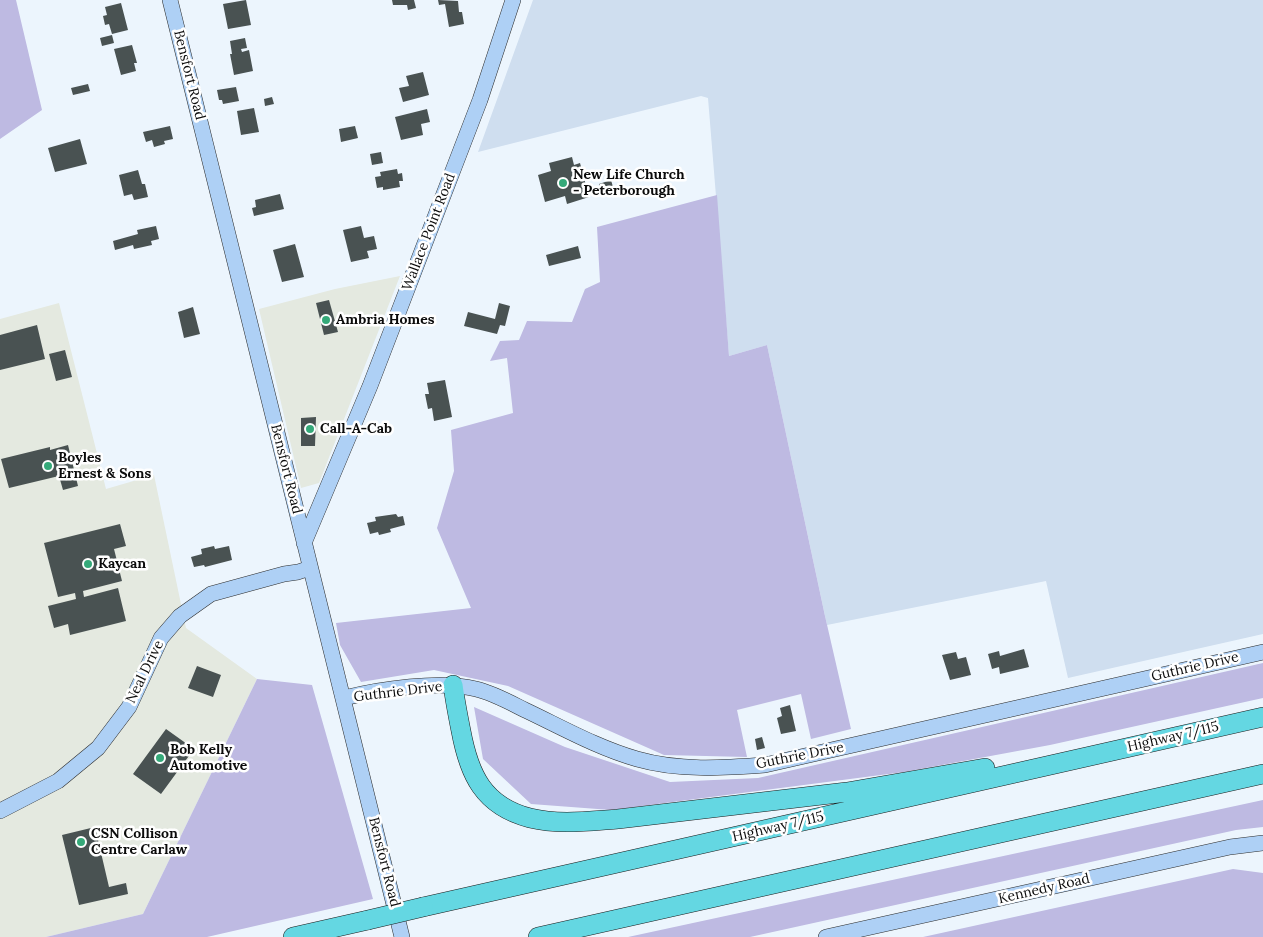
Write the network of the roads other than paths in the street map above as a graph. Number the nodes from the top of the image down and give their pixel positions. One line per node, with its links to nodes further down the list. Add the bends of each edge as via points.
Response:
1 (170, 0): 3 (street, Bensfort Road)
2 (513, 0): 3 (street, Wallace Point Road, via 470,126 370,386)
3 (304, 543): 4 (street, Bensfort Road)
4 (310, 568): 7 (street, Bensfort Road); 12 (street, Neal Drive, via 211,594 180,616 161,638 129,707 98,748 58,781)
5 (1263, 652): 6 (street, Guthrie Drive, via 765,765 720,768 681,767 636,759 500,698)
6 (454, 685): 7 (street, Guthrie Drive); 9 (highway, via 454,700 471,772 482,789 494,801 514,812 549,821 618,819 847,792 983,768)
7 (344, 698): 16 (street, Bensfort Road)
8 (1263, 717): 9 (highway, Highway 7/115)
9 (1041, 767): 15 (highway, Highway 7/115, bridge)
10 (1263, 774): 13 (highway)
11 (1263, 783): 13 (highway)
12 (0, 811)
13 (1099, 811): 17 (highway)
14 (1263, 843): 18 (street, Kennedy Road, via 1230,847)
15 (293, 937)
16 (402, 937)
17 (538, 937)
18 (826, 937)

